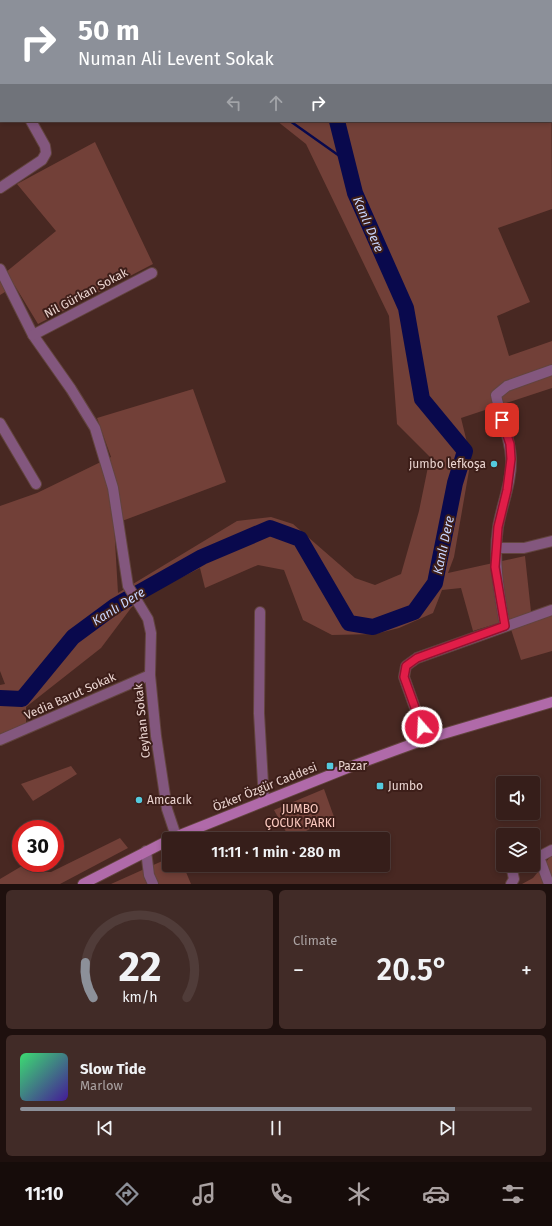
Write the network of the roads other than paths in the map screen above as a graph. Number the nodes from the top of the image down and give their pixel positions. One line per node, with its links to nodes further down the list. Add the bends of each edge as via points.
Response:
1 (32, 122): 2 (street, via 45,146 46,153 42,160)
2 (0, 188)
3 (0, 270): 5 (street)
4 (152, 273): 5 (street, Nil Gürkan Sokak)
5 (33, 335): 14 (street, Ceyhan Sokak, via 95,428 113,488 128,586 148,619 151,633)
6 (552, 370): 10 (street, via 507,386 496,395 510,444 511,459 498,527)
7 (0, 423): 8 (street)
8 (36, 484)
9 (552, 541): 10 (street, via 524,548)
10 (497, 548): 13 (street, via 495,567)
11 (552, 610): 13 (street)
12 (260, 612): 18 (street, via 259,713)
13 (505, 626): 16 (street, via 417,658 406,666 404,677)
14 (150, 675): 17 (street, Vedia Barut Sokak); 19 (street, Ceyhan Sokak, via 156,736)
15 (552, 702): 16 (main road, Özker Özgür Caddesi)
16 (426, 739): 18 (main road, Özker Özgür Caddesi, via 355,764)
17 (0, 740)
18 (264, 801): 20 (main road, Özker Özgür Caddesi)
19 (171, 832)
20 (187, 832)
21 (162, 843): 23 (main road, Özker Özgür Caddesi)
22 (552, 850): 24 (street)
23 (146, 851): 27 (main road, Özker Özgür Caddesi); 28 (street, via 149,876)
24 (540, 856)
25 (540, 866): 30 (street)
26 (512, 872): 29 (street, via 514,879)
27 (83, 884)
28 (153, 884)
29 (510, 884)
30 (549, 884)

